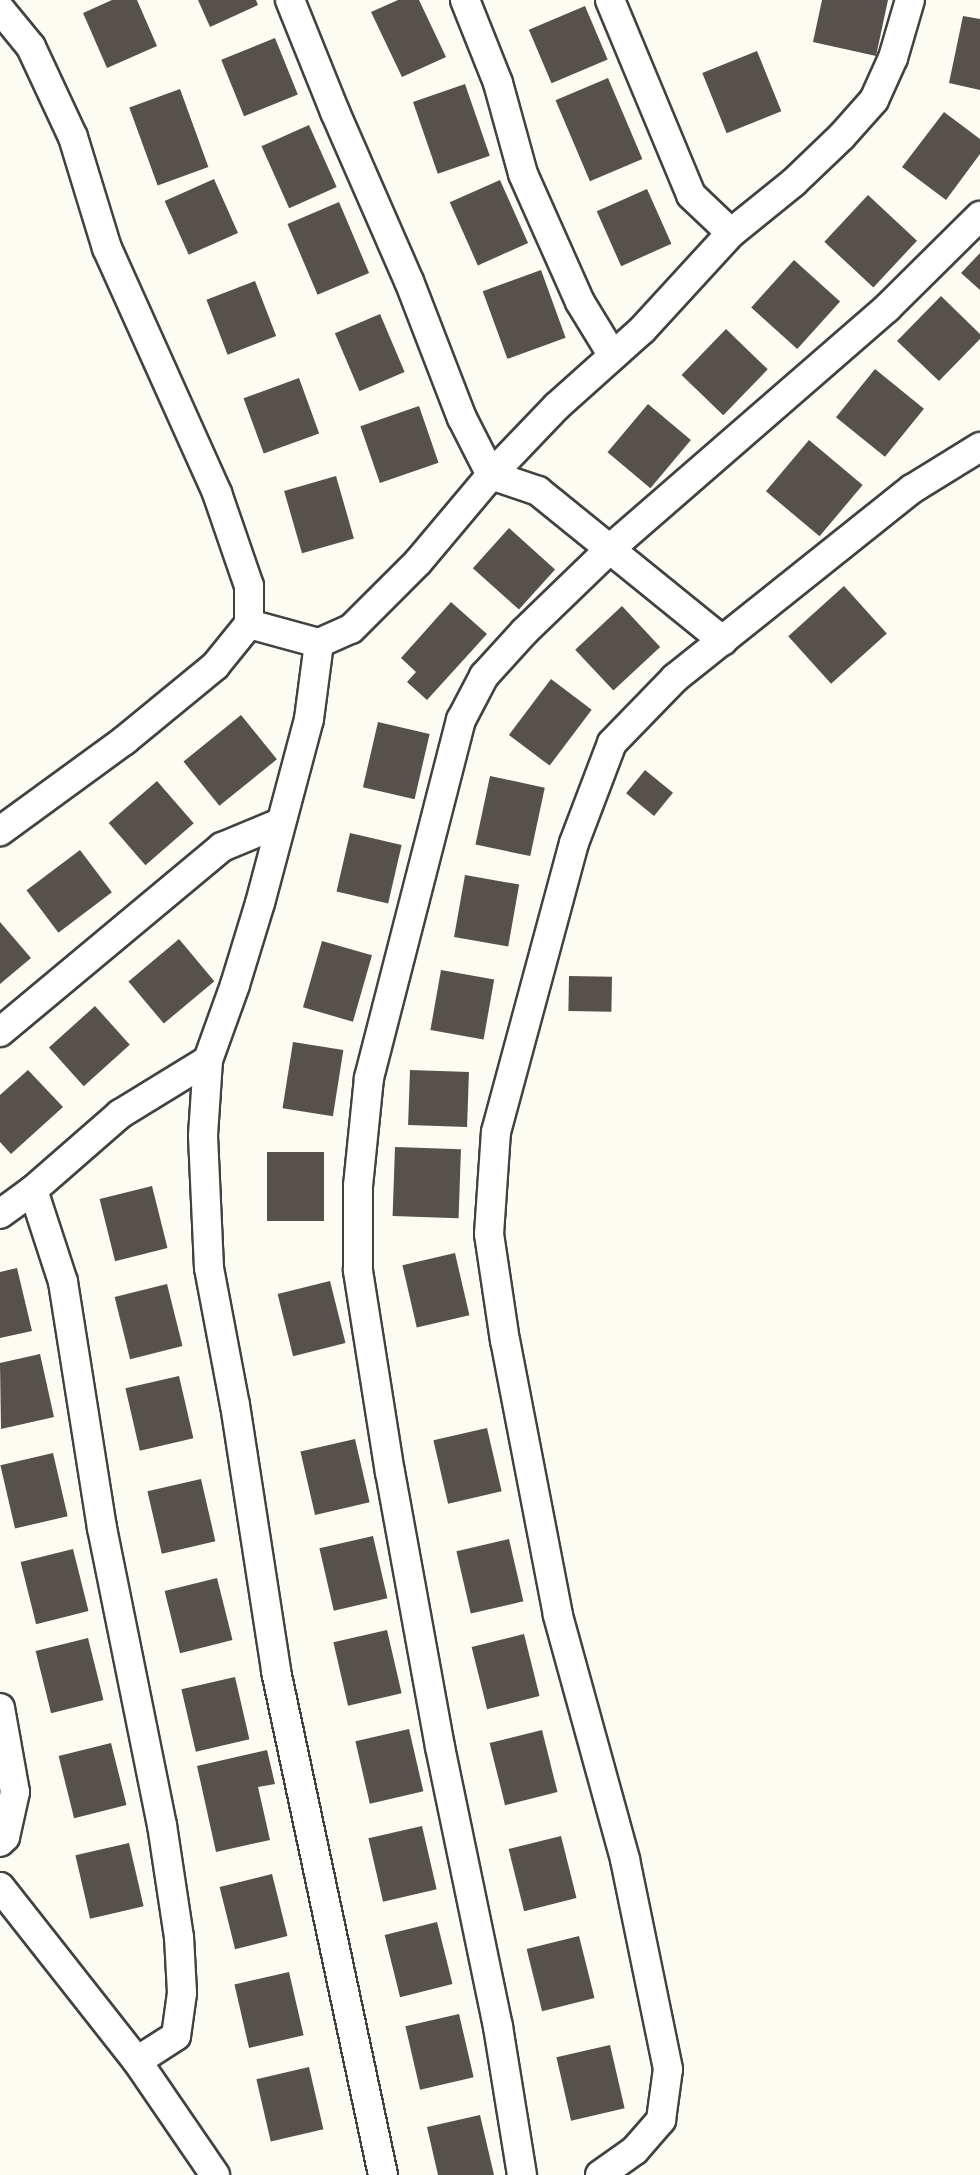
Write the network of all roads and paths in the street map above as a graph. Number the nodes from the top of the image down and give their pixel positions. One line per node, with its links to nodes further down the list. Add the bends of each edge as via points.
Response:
1 (290, 0): 10 (street, via 410,281 462,418)
2 (465, 0): 8 (street, via 498,83 522,174 580,302)
3 (610, 0): 7 (street, via 691,195)
4 (910, 0): 7 (street, via 893,58 874,100 794,182)
5 (0, 9): 12 (street, via 31,47 73,137 107,248 217,493 249,586)
6 (980, 216): 11 (street, via 887,308)
7 (731, 233): 8 (street)
8 (613, 356): 10 (street, via 557,406)
9 (980, 447): 13 (street, via 912,489)
10 (491, 475): 11 (street, via 538,491); 14 (street, via 418,562 351,629)
11 (611, 548): 13 (street); 27 (street, via 484,676 461,720 369,1078 358,1186 358,1270 390,1473 440,1747 498,2027)
12 (249, 624): 14 (street); 16 (street, via 215,666 125,740)
13 (723, 641): 28 (street, via 675,678 612,743 574,843 496,1132 489,1234 505,1341 558,1615 625,1859 668,2069 661,2120 635,2150)
14 (319, 643): 15 (street, via 309,719)
15 (280, 823): 17 (street, via 222,847); 18 (street, via 244,954)
16 (0, 831)
17 (0, 1032)
18 (207, 1060): 19 (street, via 120,1114); 26 (street, via 203,1136 210,1269 276,1671)
19 (33, 1190): 20 (street); 24 (street, via 63,1282 102,1528 162,1825 179,1937 182,1993 176,2036)
20 (0, 1214)
21 (0, 1708): 22 (street, via 15,1792 5,1837)
22 (0, 1842)
23 (0, 1887): 24 (street)
24 (137, 2061): 25 (street)
25 (215, 2175)
26 (383, 2175)
27 (522, 2175)
28 (600, 2175)

